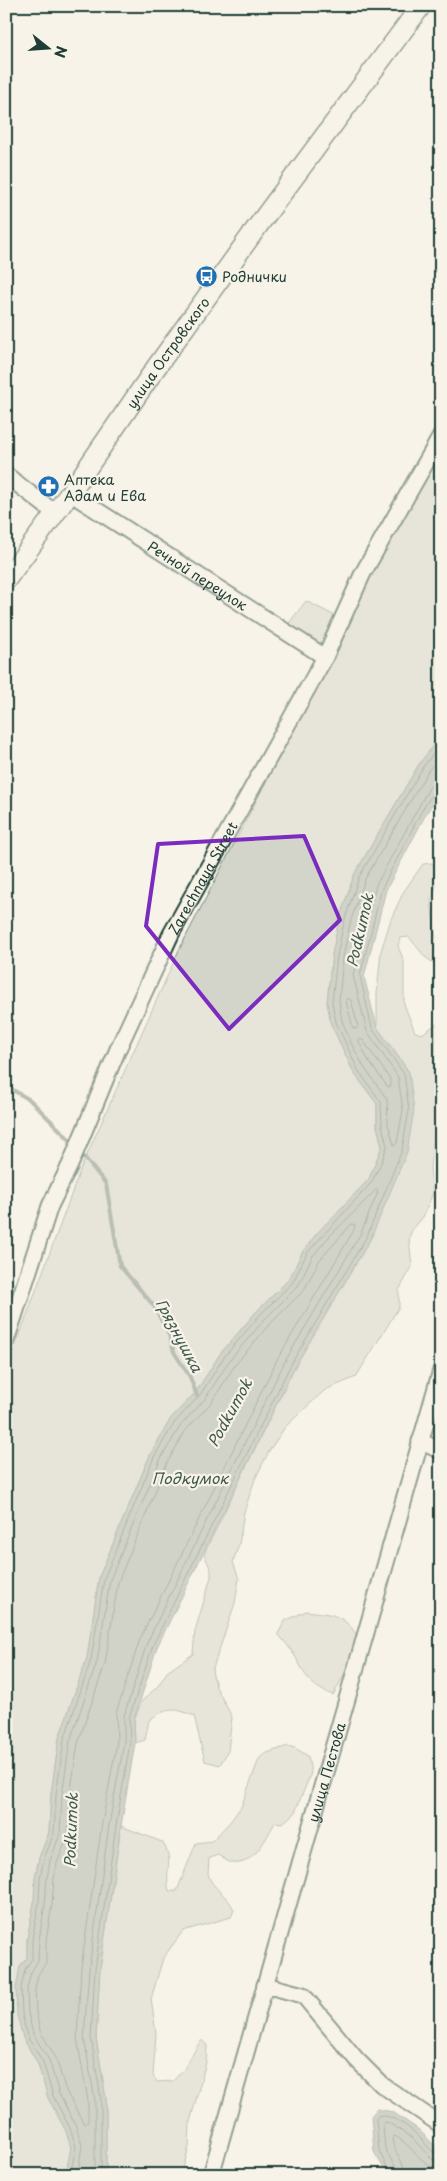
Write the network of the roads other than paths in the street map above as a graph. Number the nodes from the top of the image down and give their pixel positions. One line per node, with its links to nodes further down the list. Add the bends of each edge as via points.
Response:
1 (421, 6): 4 (street, улица Островского, via 260,223)
2 (441, 436): 7 (street, Zarechnaya Street, via 363,573)
3 (6, 475): 5 (street)
4 (70, 493): 5 (street, улица Островского); 7 (street, Речной переулок)
5 (55, 514): 6 (street, улица Островского)
6 (6, 580)
7 (325, 657): 8 (street, Zarechnaya Street, via 171,934 50,1206)
8 (6, 1341)
9 (441, 1370): 10 (street, улица Пестова)
10 (420, 1441): 11 (street); 12 (street, улица Пестова)
11 (441, 1451)
12 (265, 1985): 13 (street, via 303,1995 335,2036 376,2078); 14 (street, улица Пестова)
13 (441, 2125)
14 (211, 2175)

